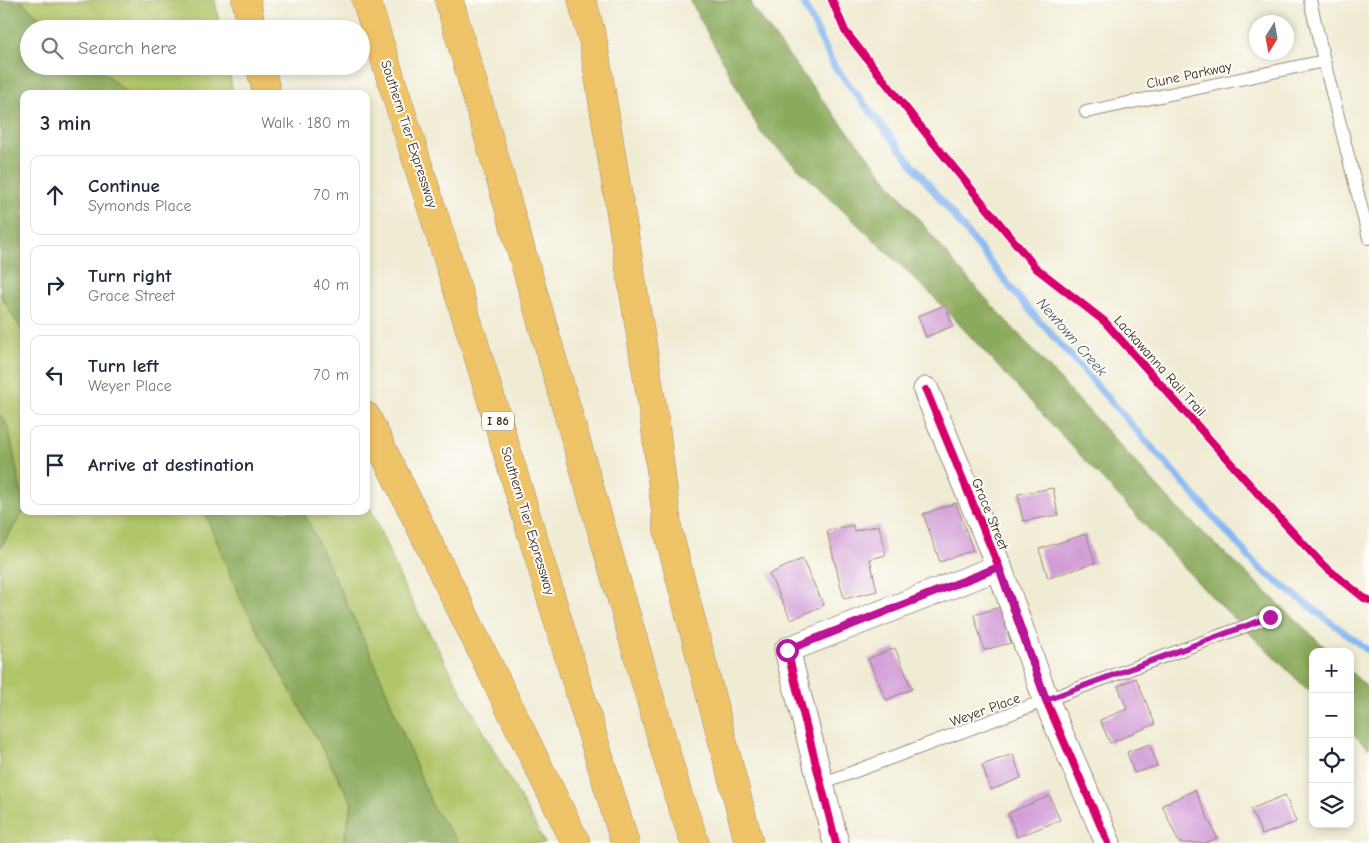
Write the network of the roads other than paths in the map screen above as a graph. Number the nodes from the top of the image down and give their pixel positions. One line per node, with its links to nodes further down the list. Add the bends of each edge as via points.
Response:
1 (246, 0): 7 (highway)
2 (366, 0): 21 (highway, Southern Tier Expressway / I 86, via 473,339)
3 (449, 0): 22 (highway, via 678,795)
4 (582, 0): 8 (highway)
5 (603, 0): 8 (highway)
6 (1310, 0): 9 (lane)
7 (250, 20)
8 (593, 41): 23 (highway, via 655,424 668,532)
9 (1324, 61): 12 (lane, Clune Parkway); 13 (lane)
10 (262, 75): 11 (highway)
11 (266, 90)
12 (1086, 112)
13 (1369, 238)
14 (926, 390): 16 (street, Grace Street)
15 (370, 424): 20 (highway)
16 (999, 567): 18 (street, Grace Street); 19 (street, via 787,650)
17 (1270, 617): 18 (lane, Weyer Place)
18 (1046, 700): 19 (lane, Weyer Place); 25 (street, Grace Street)
19 (821, 784): 24 (street)
20 (576, 843)
21 (625, 843)
22 (695, 843)
23 (749, 843)
24 (836, 843)
25 (1108, 843)

